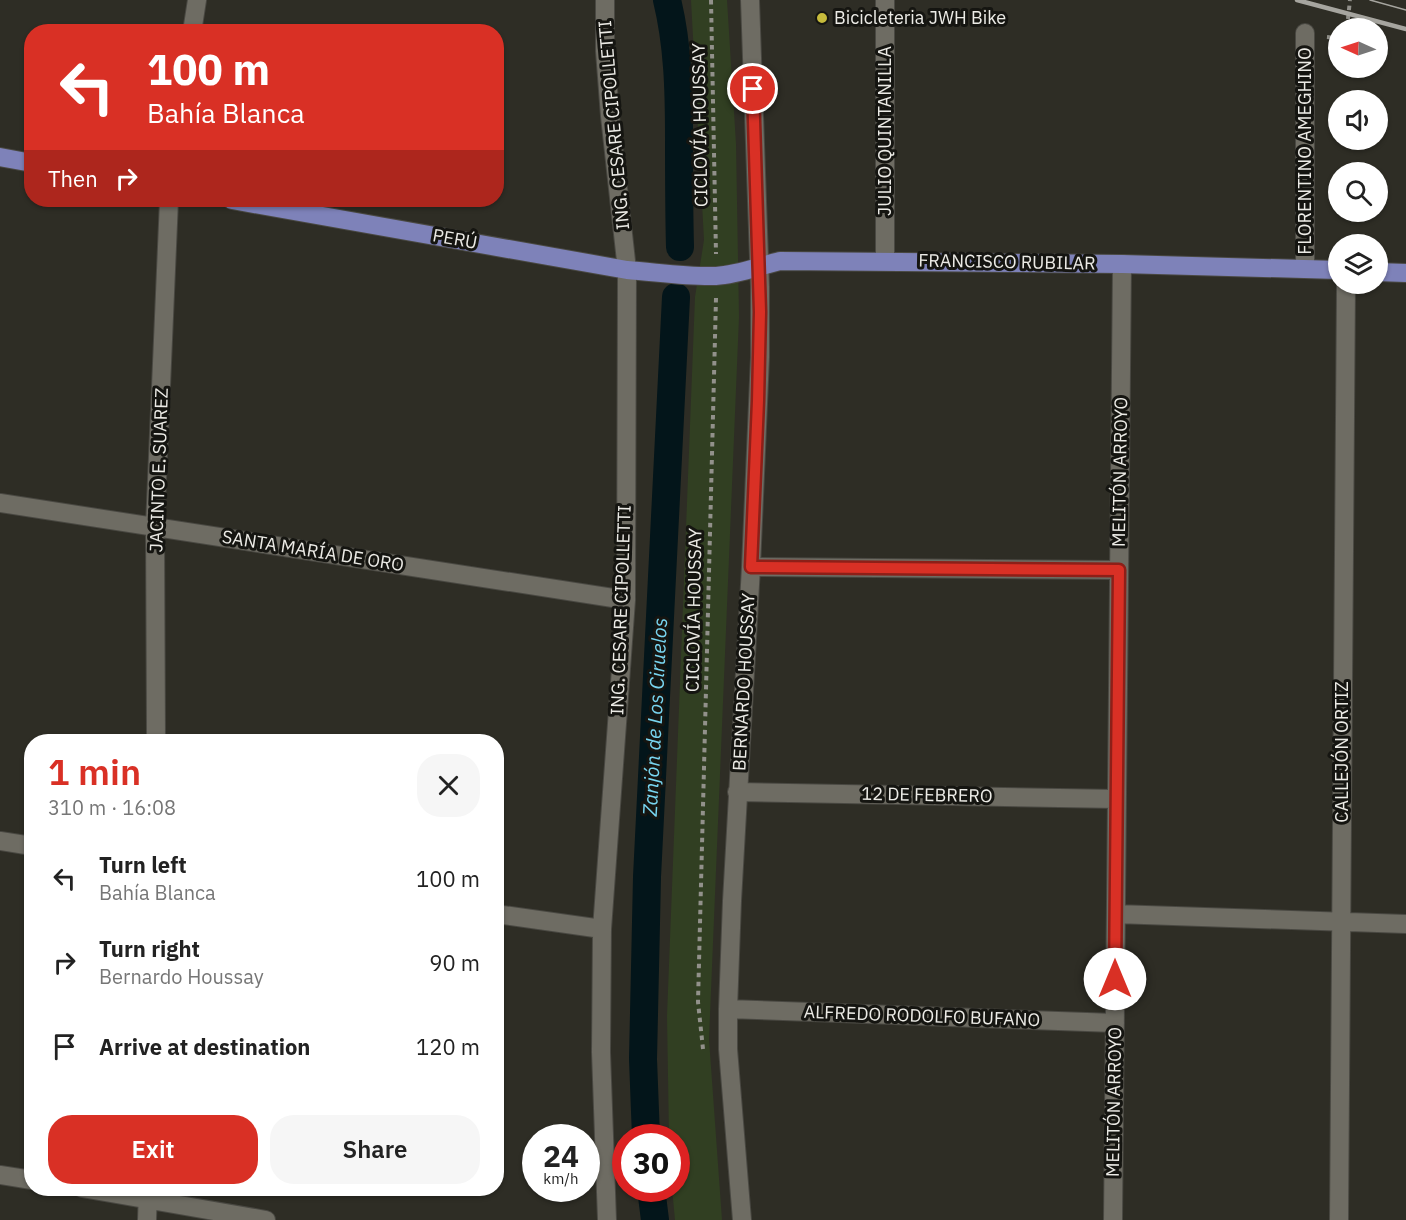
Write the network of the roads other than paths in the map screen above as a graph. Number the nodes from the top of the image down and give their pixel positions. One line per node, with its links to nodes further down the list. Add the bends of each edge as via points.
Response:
1 (197, 0): 5 (street)
2 (605, 0): 15 (street, ING. CESARE CIPOLLETTI, via 609,105)
3 (750, 0): 13 (street, BERNARDO HOUSSAY)
4 (885, 0): 11 (street, JULIO QUINTANILLA)
5 (193, 24)
6 (1305, 33): 14 (street, FLORENTINO AMEGHINO)
7 (0, 158): 8 (main road)
8 (24, 162)
9 (169, 207): 22 (street, JACINTO E. SUAREZ)
10 (272, 207): 15 (main road, PERÚ)
11 (885, 261): 12 (main road, FRANCISCO RUBILAR); 13 (main road, FRANCISCO RUBILAR, via 780,261)
12 (1122, 264): 14 (main road, FRANCISCO RUBILAR); 24 (street, MELITÓN ARROYO)
13 (759, 266): 19 (main road, FRANCISCO RUBILAR, via 717,276); 23 (street, BERNARDO HOUSSAY, via 760,357)
14 (1305, 269): 16 (main road, FRANCISCO RUBILAR)
15 (627, 270): 19 (main road, PERÚ); 25 (street, ING. CESARE CIPOLLETTI)
16 (1328, 270)
17 (1388, 272): 18 (main road)
18 (1406, 273)
19 (678, 274)
20 (1346, 294): 33 (street, CALLEJÓN ORTIZ)
21 (0, 503): 22 (street, SANTA MARÍA DE ORO)
22 (155, 526): 25 (street, SANTA MARÍA DE ORO); 26 (street, JACINTO E. SUAREZ)
23 (751, 567): 24 (street); 27 (street, BERNARDO HOUSSAY)
24 (1119, 570): 28 (street, MELITÓN ARROYO)
25 (626, 600): 35 (street, ING. CESARE CIPOLLETTI)
26 (156, 734)
27 (737, 792): 28 (street, 12 DE FEBRERO); 36 (street, BERNARDO HOUSSAY)
28 (1116, 799): 31 (street, MELITÓN ARROYO)
29 (0, 841): 30 (street)
30 (24, 845)
31 (1116, 914): 33 (street); 37 (street, MELITÓN ARROYO)
32 (504, 915): 35 (street)
33 (1341, 922): 34 (street); 47 (street, CALLEJÓN ORTIZ)
34 (1406, 924)
35 (602, 930): 44 (street, ING. CESARE CIPOLLETTI, via 601,1052)
36 (728, 1009): 37 (street, ALFREDO RODOLFO BUFANO); 45 (street, BERNARDO HOUSSAY)
37 (1115, 1023): 46 (street, MELITÓN ARROYO)
38 (0, 1175): 39 (street)
39 (24, 1179)
40 (147, 1196): 42 (street)
41 (160, 1196): 43 (street)
42 (147, 1220)
43 (266, 1220)
44 (607, 1220)
45 (742, 1220)
46 (1113, 1220)
47 (1339, 1220)

